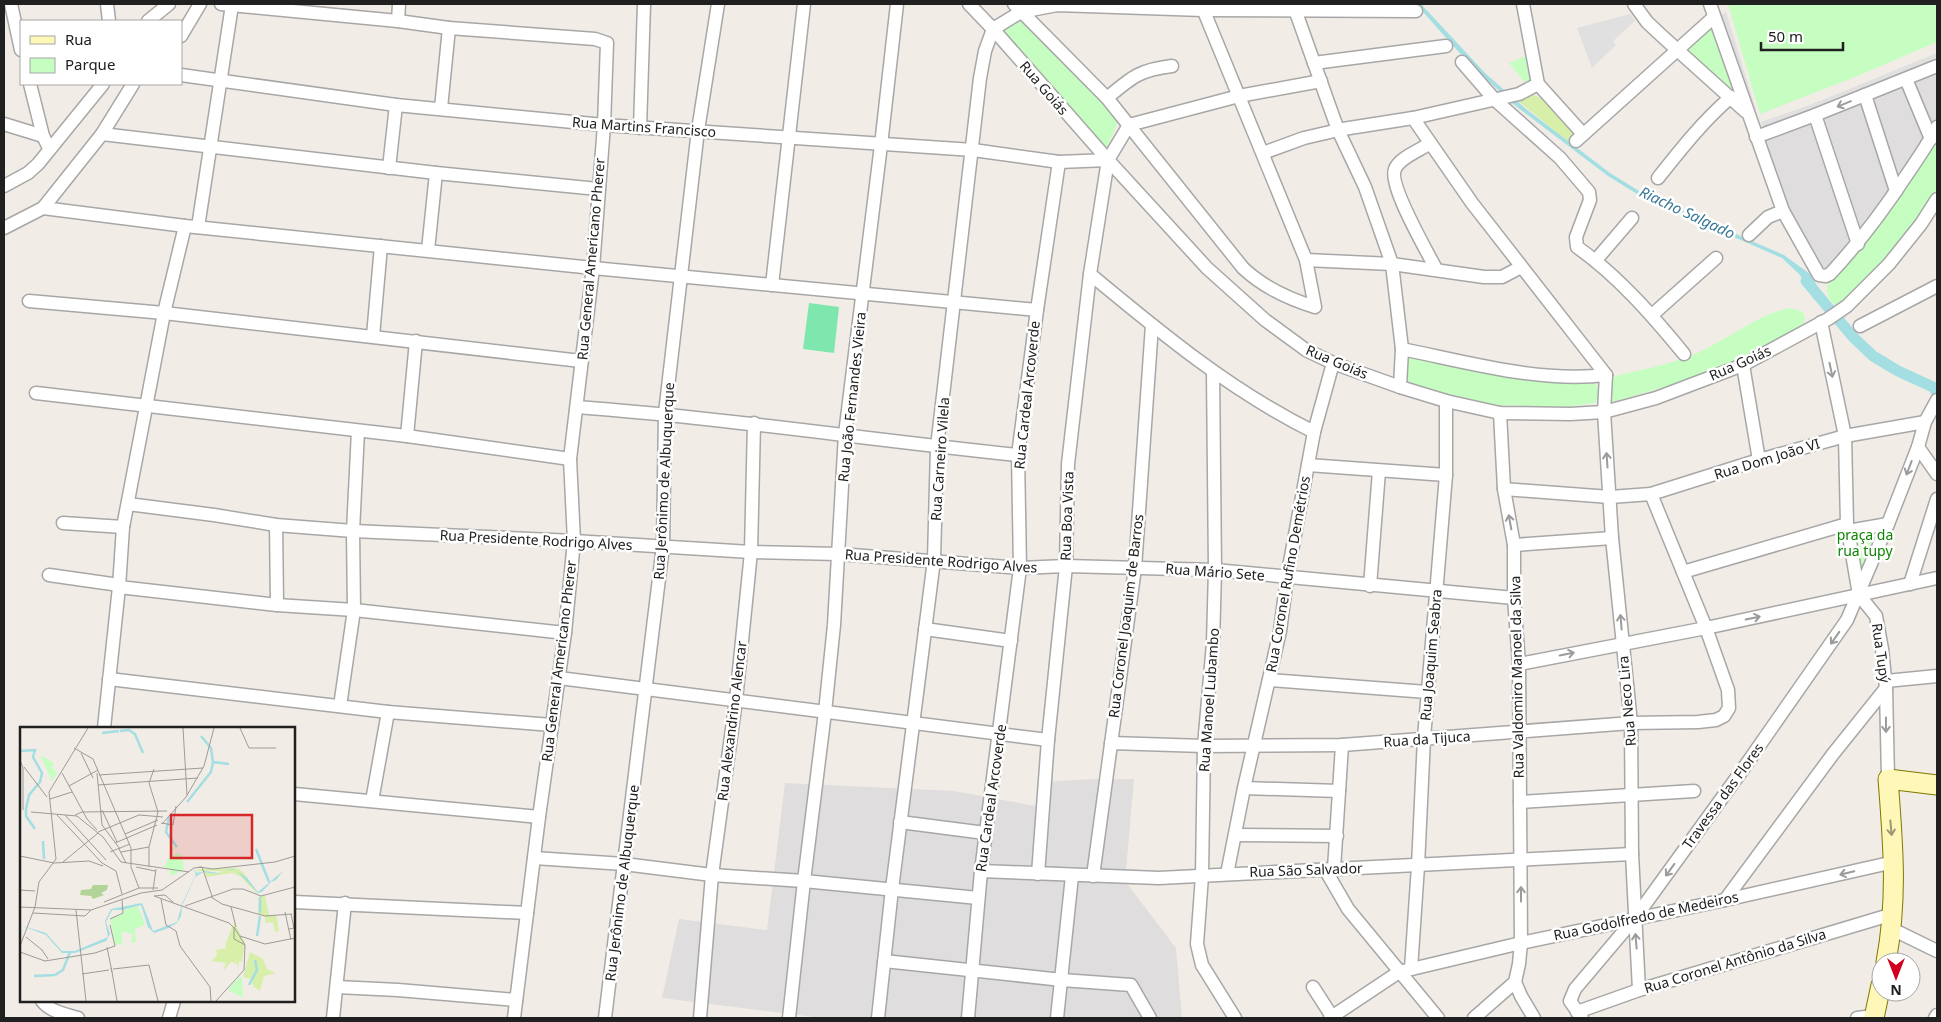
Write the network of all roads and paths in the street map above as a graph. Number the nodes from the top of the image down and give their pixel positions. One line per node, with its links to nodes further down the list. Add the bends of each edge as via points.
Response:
1 (11, 4): 25 (street)
2 (107, 4): 21 (street)
3 (169, 4): 22 (street)
4 (200, 4): 27 (street)
5 (227, 4): 23 (street); 38 (street)
6 (399, 4): 23 (street)
7 (644, 4): 57 (street)
8 (718, 4): 58 (street, Rua Jerônimo de Albuquerque)
9 (804, 4): 63 (street)
10 (897, 4): 66 (street, Rua João Fernandes Vieira)
11 (969, 4): 26 (street, Rua Goiás)
12 (1057, 4): 16 (street); 18 (street)
13 (1523, 4): 39 (street)
14 (1634, 4): 30 (street, via 1647,22)
15 (1710, 4): 20 (street)
16 (1202, 7): 17 (street); 44 (street)
17 (1294, 7): 19 (street); 32 (street)
18 (1018, 8): 26 (street); 46 (street)
19 (1416, 11)
20 (1714, 17): 30 (street); 50 (street)
21 (109, 20)
22 (149, 20)
23 (398, 21): 24 (street)
24 (449, 28): 49 (street); 53 (street, Rua General Americano Pherer, via 604,40 608,49)
25 (10, 29): 29 (street)
26 (994, 29): 69 (street, Rua Carneiro Vilela, via 980,78); 71 (street, Rua Goiás)
27 (182, 34)
28 (1446, 46): 32 (street)
29 (20, 48)
30 (1679, 50): 39 (street, via 1580,138); 45 (street)
31 (1462, 62): 47 (street)
32 (1314, 63): 37 (street)
33 (1172, 66): 46 (street, via 1153,68 1135,75)
34 (1937, 66): 36 (street)
35 (182, 75): 38 (street, Rua Martins Francisco)
36 (1906, 79): 43 (street); 64 (street)
37 (1322, 81): 44 (street); 59 (street)
38 (221, 82): 48 (street, Rua Martins Francisco); 67 (street)
39 (1538, 84): 47 (street, via 1519,94)
40 (30, 85): 61 (street)
41 (102, 85): 68 (street)
42 (131, 85): 60 (street)
43 (1866, 95): 51 (street, one-way to 51); 78 (street)
44 (1239, 96): 54 (street); 70 (street)
45 (1731, 97): 50 (street); 75 (street, via 1715,110)
46 (1108, 98): 54 (street)
47 (1494, 99): 52 (street); 92 (street, via 1560,158 1589,192 1590,200 1576,237 1577,247)
48 (396, 105): 49 (street, Rua Martins Francisco); 73 (street)
49 (441, 108): 53 (street, Rua Martins Francisco)
50 (1747, 113): 62 (street)
51 (1815, 115): 62 (street); 87 (street)
52 (1413, 118): 59 (street); 65 (street)
53 (604, 124): 57 (street, Rua Martins Francisco); 77 (street, Rua General Americano Pherer)
54 (1128, 125): 71 (street); 91 (street, via 1243,268 1293,301 1314,308)
55 (9, 126): 61 (street)
56 (1937, 127): 64 (street)
57 (640, 128): 58 (street, Rua Martins Francisco)
58 (698, 130): 63 (street, Rua Martins Francisco); 98 (street, Rua Jerônimo de Albuquerque)
59 (1338, 130): 70 (street); 93 (street, via 1365,187)
60 (102, 134): 67 (street); 80 (street)
61 (43, 136): 68 (street)
62 (1756, 136): 81 (street)
63 (789, 138): 66 (street, Rua Martins Francisco); 99 (street)
64 (1931, 138): 78 (street)
65 (1430, 144): 94 (street); 96 (street, via 1401,161 1393,177 1400,198)
66 (881, 145): 69 (street, Rua Martins Francisco); 101 (street, Rua João Fernandes Vieira)
67 (211, 146): 73 (street); 84 (street)
68 (49, 148): 76 (street, via 28,173)
69 (973, 150): 72 (street, Rua Martins Francisco); 103 (street, Rua Carneiro Vilela)
70 (1263, 153): 91 (street)
71 (1108, 160): 72 (street, Rua Martins Francisco); 97 (street, Rua Boa Vista); 115 (street, Rua Goiás, via 1208,268 1265,320 1306,350)
72 (1059, 162): 104 (street, Rua Cardeal Arcoverde)
73 (389, 168): 74 (street)
74 (436, 173): 77 (street); 89 (street)
75 (1658, 178)
76 (4, 186)
77 (598, 189): 95 (street, Rua General Americano Pherer)
78 (1896, 191): 87 (street)
79 (1937, 199): 107 (street, Rua Goiás, via 1889,264 1848,306)
80 (43, 208): 83 (street); 85 (street)
81 (1783, 211): 86 (street, via 1768,216); 87 (street, via 1820,276 1830,274)
82 (1632, 218): 92 (street)
83 (185, 226): 84 (street); 105 (street)
84 (198, 227): 88 (street)
85 (4, 228)
86 (1750, 235)
87 (1858, 244)
88 (381, 246): 89 (street); 110 (street)
89 (428, 250): 95 (street)
90 (1716, 258): 106 (street)
91 (1306, 260): 93 (street)
92 (1596, 260): 106 (street)
93 (1392, 264): 96 (street); 112 (street)
94 (1521, 267): 96 (street, via 1502,276 1484,277); 118 (street)
95 (593, 268): 98 (street); 114 (street, Rua General Americano Pherer)
96 (1436, 269)
97 (1090, 274): 108 (street); 162 (street, Rua Boa Vista, via 1068,464)
98 (681, 276): 99 (street); 126 (street, Rua Jerônimo de Albuquerque)
99 (772, 285): 101 (street)
100 (1937, 286): 109 (street)
101 (862, 294): 103 (street); 132 (street, Rua João Fernandes Vieira)
102 (29, 302): 105 (street)
103 (954, 303): 104 (street); 135 (street, Rua Carneiro Vilela)
104 (1037, 310): 137 (street, Rua Cardeal Arcoverde)
105 (164, 313): 110 (street); 123 (street)
106 (1652, 315): 113 (street)
107 (1824, 321): 116 (street, Rua Goiás); 134 (street, Rua Tupý, one-way to 134)
108 (1152, 325): 117 (street); 164 (street, Rua Coronel Joaquim de Barros)
109 (1860, 326)
110 (373, 336): 111 (street)
111 (416, 341): 114 (street); 133 (street)
112 (1402, 349): 118 (street, via 1521,373); 119 (street)
113 (1684, 354)
114 (581, 361): 124 (street, Rua General Americano Pherer)
115 (1333, 363): 119 (street, Rua Goiás); 131 (street, Rua Coronel Rufino Demétrios)
116 (1743, 365): 125 (street, Rua Goiás, via 1656,398); 139 (street)
117 (1213, 372): 131 (street, via 1279,415); 165 (street, Rua Manoel Lubambo)
118 (1606, 375): 125 (street, Rua Neco Lira)
119 (1400, 387): 121 (street, Rua Goiás)
120 (36, 393): 123 (street)
121 (1446, 401): 127 (street, Rua Goiás); 143 (street, Rua Joaquim Seabra)
122 (1936, 403): 128 (street, Travessa das Flores)
123 (145, 406): 130 (street); 148 (street)
124 (577, 407): 126 (street); 138 (street, Rua General Americano Pherer)
125 (1604, 412): 127 (street, Rua Goiás); 146 (street, Rua Neco Lira, one-way to 125)
126 (665, 413): 129 (street); 158 (street, Rua Jerônimo de Albuquerque)
127 (1500, 413): 144 (street, Rua Valdomiro Manoel da Silva)
128 (1925, 422): 134 (street, Rua Dom João VI); 136 (street, Travessa das Flores)
129 (754, 423): 132 (street); 159 (street, Rua Alexandrino Alencar)
130 (358, 431): 133 (street); 154 (street)
131 (1314, 432): 140 (street, Rua Coronel Rufino Demétrios)
132 (845, 434): 135 (street); 160 (street, Rua João Fernandes Vieira)
133 (407, 436): 138 (street)
134 (1845, 436): 139 (street, Rua Dom João VI); 153 (street, Rua Tupý)
135 (937, 447): 137 (street); 161 (street, Rua Carneiro Vilela)
136 (1918, 447): 142 (street); 150 (street, Travessa das Flores, one-way to 150)
137 (1018, 455): 163 (street, Rua Cardeal Arcoverde)
138 (570, 459): 156 (street, Rua General Americano Pherer)
139 (1759, 460): 145 (street, Rua Dom João VI)
140 (1308, 465): 141 (street); 168 (street, Rua Coronel Rufino Demétrios)
141 (1379, 471): 143 (street); 172 (street)
142 (1937, 474)
143 (1446, 475): 173 (street, Rua Joaquim Seabra)
144 (1504, 489): 146 (street, Rua Dom João VI); 157 (street, Rua Valdomiro Manoel da Silva, one-way to 144)
145 (1651, 494): 146 (street, Rua Dom João VI); 166 (street)
146 (1610, 497): 155 (street, Rua Neco Lira)
147 (1937, 499): 170 (street)
148 (128, 504): 151 (street, Rua Presidente Rodrigo Alves); 152 (street)
149 (63, 523): 152 (street)
150 (1888, 524): 153 (street); 174 (street, Travessa das Flores)
151 (276, 525): 154 (street, Rua Presidente Rodrigo Alves); 176 (street)
152 (123, 527): 171 (street)
153 (1848, 528): 166 (street); 174 (street, Rua Tupý)
154 (353, 531): 156 (street, Rua Presidente Rodrigo Alves); 177 (street)
155 (1612, 538): 157 (street); 182 (street, Rua Neco Lira, one-way to 155)
156 (574, 541): 158 (street, Rua Presidente Rodrigo Alves); 180 (street, Rua General Americano Pherer)
157 (1514, 545): 175 (street, Rua Valdomiro Manoel da Silva)
158 (663, 546): 159 (street, Rua Presidente Rodrigo Alves); 189 (street, Rua Jerônimo de Albuquerque)
159 (751, 552): 160 (street, Rua Presidente Rodrigo Alves); 191 (street, Rua Alexandrino Alencar)
160 (839, 554): 161 (street, Rua Presidente Rodrigo Alves); 194 (street, Rua João Fernandes Vieira)
161 (934, 560): 163 (street, Rua Presidente Rodrigo Alves); 179 (street, Rua Carneiro Vilela)
162 (1066, 566): 163 (street, Rua Presidente Rodrigo Alves); 164 (street, Rua Mário Sete); 202 (street, Rua Boa Vista)
163 (1020, 568): 181 (street, Rua Cardeal Arcoverde)
164 (1135, 568): 165 (street, Rua Mário Sete); 203 (street, Rua Coronel Joaquim de Barros)
165 (1215, 570): 168 (street, Rua Mário Sete); 205 (street, Rua Manoel Lubambo, via 1213,644)
166 (1683, 572): 178 (street)
167 (49, 575): 171 (street)
168 (1287, 578): 172 (street, Rua Mário Sete); 187 (street, Rua Coronel Rufino Demétrios)
169 (1937, 578): 170 (street)
170 (1910, 584): 174 (street)
171 (119, 586): 176 (street); 186 (street)
172 (1370, 586): 173 (street, Rua Mário Sete)
173 (1436, 591): 175 (street, Rua Mário Sete); 190 (street, Rua Joaquim Seabra)
174 (1859, 595): 178 (street, one-way to 174); 188 (street, Rua Tupý, via 1876,616); 242 (street, Travessa das Flores, one-way to 242, via 1842,628 1744,769)
175 (1514, 598): 183 (street, Rua Valdomiro Manoel da Silva)
176 (277, 605): 177 (street)
177 (354, 610): 180 (street); 192 (street)
178 (1706, 628): 182 (street); 195 (street, Rua da Tijuca, via 1728,690 1729,708 1724,716 1698,722)
179 (925, 629): 181 (street); 196 (street, Rua Carneiro Vilela)
180 (564, 633): 185 (street, Rua General Americano Pherer)
181 (1011, 641): 200 (street, Rua Cardeal Arcoverde)
182 (1623, 644): 183 (street, one-way to 182); 195 (street, Rua Neco Lira)
183 (1519, 664): 199 (street, Rua Valdomiro Manoel da Silva)
184 (1937, 676): 188 (street)
185 (559, 678): 189 (street); 197 (street, Rua General Americano Pherer)
186 (109, 679): 192 (street); 198 (street)
187 (1269, 680): 190 (street); 206 (street, Rua Coronel Rufino Demétrios)
188 (1886, 685): 207 (street, Rua Tupý, one-way to 207); 238 (street)
189 (645, 688): 191 (street); 225 (street, Rua Jerônimo de Albuquerque)
190 (1427, 692): 201 (street, Rua Joaquim Seabra)
191 (736, 700): 194 (street); 229 (street, Rua Alexandrino Alencar)
192 (340, 706): 193 (street)
193 (388, 712): 197 (street); 214 (street)
194 (825, 712): 196 (street); 235 (street, Rua João Fernandes Vieira)
195 (1631, 723): 199 (street, Rua da Tijuca); 213 (street, Rua Neco Lira)
196 (913, 724): 200 (street); 217 (street, Rua Carneiro Vilela)
197 (552, 725): 216 (street, Rua General Americano Pherer)
198 (104, 727)
199 (1520, 732): 201 (street, Rua da Tijuca); 215 (street, Rua Valdomiro Manoel da Silva)
200 (999, 735): 202 (street); 218 (street, Rua Cardeal Arcoverde)
201 (1424, 738): 204 (street, Rua da Tijuca); 226 (street, Rua Joaquim Seabra)
202 (1048, 740): 230 (street, Rua Boa Vista)
203 (1110, 743): 205 (street, Rua da Tijuca); 233 (street, Rua Coronel Joaquim de Barros)
204 (1342, 745): 206 (street, Rua da Tijuca); 210 (street)
205 (1204, 746): 206 (street, Rua da Tijuca); 234 (street, Rua Manoel Lubambo)
206 (1254, 746): 209 (street, Rua Coronel Rufino Demétrios)
207 (1888, 779): 208 (street); 224 (street, Rua Tupý, one-way to 224)
208 (1937, 786)
209 (1244, 788): 210 (street); 219 (street, Rua Coronel Rufino Demétrios)
210 (1339, 791): 220 (street)
211 (1694, 791): 213 (street)
212 (295, 794): 214 (street)
213 (1632, 796): 215 (street); 221 (street, Rua Neco Lira)
214 (372, 801): 216 (street)
215 (1520, 802): 223 (street, Rua Valdomiro Manoel da Silva)
216 (539, 817): 222 (street, Rua General Americano Pherer)
217 (900, 822): 218 (street); 236 (street, Rua Carneiro Vilela)
218 (986, 833): 228 (street, Rua Cardeal Arcoverde)
219 (1235, 835): 220 (street); 231 (street, Rua Coronel Rufino Demétrios)
220 (1336, 836): 227 (street)
221 (1632, 854): 223 (street, Rua São Salvador); 242 (street, Rua Neco Lira)
222 (534, 858): 225 (street); 241 (street, Rua General Americano Pherer)
223 (1521, 860): 226 (street, Rua São Salvador); 244 (street, Rua Valdomiro Manoel da Silva, one-way to 223)
224 (1894, 862): 238 (street, Rua Godolfredo de Medeiros, one-way to 238); 243 (street, Rua Tupý)
225 (624, 864): 229 (street); 265 (street, Rua Jerônimo de Albuquerque)
226 (1418, 866): 227 (street, Rua São Salvador); 248 (street, Rua Joaquim Seabra)
227 (1330, 870): 231 (street, Rua São Salvador); 248 (street, via 1348,909)
228 (981, 871): 230 (street, Rua São Salvador); 237 (street, Rua Cardeal Arcoverde)
229 (712, 874): 235 (street); 266 (street, Rua Alexandrino Alencar)
230 (1038, 874): 232 (street, Rua São Salvador)
231 (1227, 874): 234 (street, Rua São Salvador)
232 (1072, 876): 233 (street, Rua São Salvador); 250 (street)
233 (1093, 876): 234 (street, Rua São Salvador)
234 (1202, 876): 272 (street, Rua Manoel Lubambo, via 1198,951 1211,982)
235 (804, 881): 236 (street); 267 (street, Rua João Fernandes Vieira)
236 (892, 889): 237 (street); 247 (street, Rua Carneiro Vilela)
237 (978, 898): 249 (street, Rua Cardeal Arcoverde)
238 (1725, 900): 242 (street, Rua Godolfredo de Medeiros)
239 (295, 902): 240 (street)
240 (345, 903): 241 (street); 252 (street)
241 (527, 913): 255 (street, Rua General Americano Pherer)
242 (1634, 918): 244 (street, Rua Godolfredo de Medeiros); 254 (street, Rua Neco Lira, one-way to 242); 260 (street, Travessa das Flores, via 1575,989 1570,1001)
243 (1893, 922): 245 (street); 246 (street, Rua Tupý); 254 (street, Rua Coronel Antônio da Silva)
244 (1521, 943): 248 (street, Rua Godolfredo de Medeiros); 251 (street, Rua Valdomiro Manoel da Silva)
245 (1937, 951)
246 (1888, 952)
247 (884, 962): 249 (street); 268 (street, Rua Carneiro Vilela)
248 (1405, 970): 273 (street); 274 (street)
249 (973, 971): 250 (street); 269 (street, Rua Cardeal Arcoverde)
250 (1062, 980): 270 (street); 271 (street, via 1130,985)
251 (1515, 982): 275 (street); 276 (street)
252 (337, 987): 255 (street); 263 (street)
253 (1313, 987): 273 (street)
254 (1639, 990): 260 (street, Rua Coronel Antônio da Silva)
255 (516, 1000): 264 (street, Rua General Americano Pherer)
256 (43, 1002): 261 (street, via 57,1012)
257 (174, 1002): 262 (street)
258 (1874, 1002): 277 (street)
259 (1937, 1014): 278 (street)
260 (1580, 1015)
261 (78, 1018)
262 (169, 1018)
263 (333, 1018)
264 (514, 1018)
265 (605, 1018)
266 (700, 1018)
267 (789, 1018)
268 (878, 1018)
269 (968, 1018)
270 (1057, 1018)
271 (1150, 1018)
272 (1235, 1018)
273 (1332, 1018)
274 (1438, 1018)
275 (1474, 1018)
276 (1534, 1018)
277 (1868, 1018)
278 (1935, 1018)

